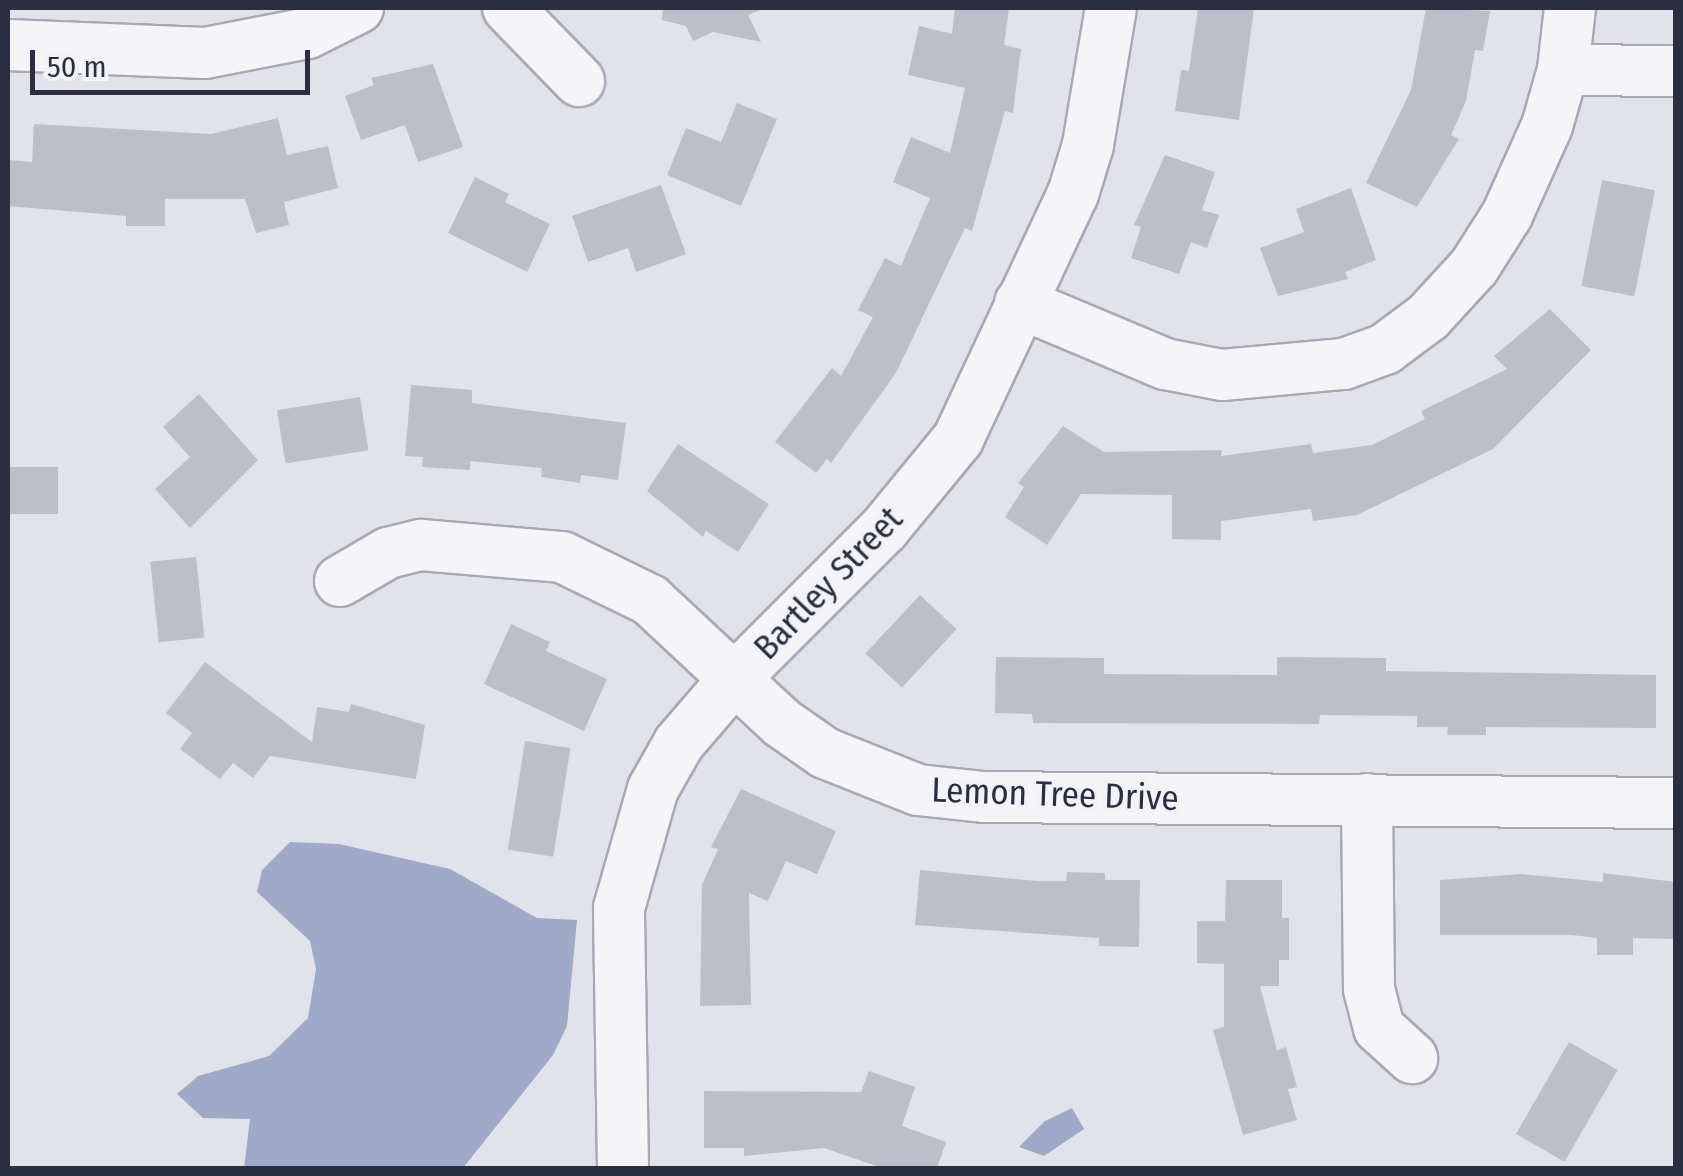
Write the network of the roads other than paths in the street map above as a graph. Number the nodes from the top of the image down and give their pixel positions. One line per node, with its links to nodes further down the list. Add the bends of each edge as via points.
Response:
1 (358, 8): 5 (street, via 308,32 205,53)
2 (508, 8): 8 (street)
3 (1110, 8): 9 (street, Bartley Street, via 1088,145 1073,194)
4 (1570, 8): 6 (street)
5 (8, 45)
6 (1563, 70): 7 (street); 9 (street, via 1547,126 1482,254 1428,317 1386,350 1344,364 1222,375 1165,364)
7 (1676, 71)
8 (579, 81)
9 (1020, 303): 11 (street, Bartley Street, via 958,439 936,469)
10 (340, 581): 11 (street, Lemon Tree Drive, via 388,553 420,545 562,557 650,600)
11 (734, 679): 12 (street, Lemon Tree Drive, via 824,753 918,790 984,797); 15 (street, Bartley Street, via 678,743 632,844 619,908)
12 (1367, 799): 13 (street, Lemon Tree Drive); 14 (street, via 1369,989 1379,1028)
13 (1676, 803)
14 (1412, 1058)
15 (623, 1168)

